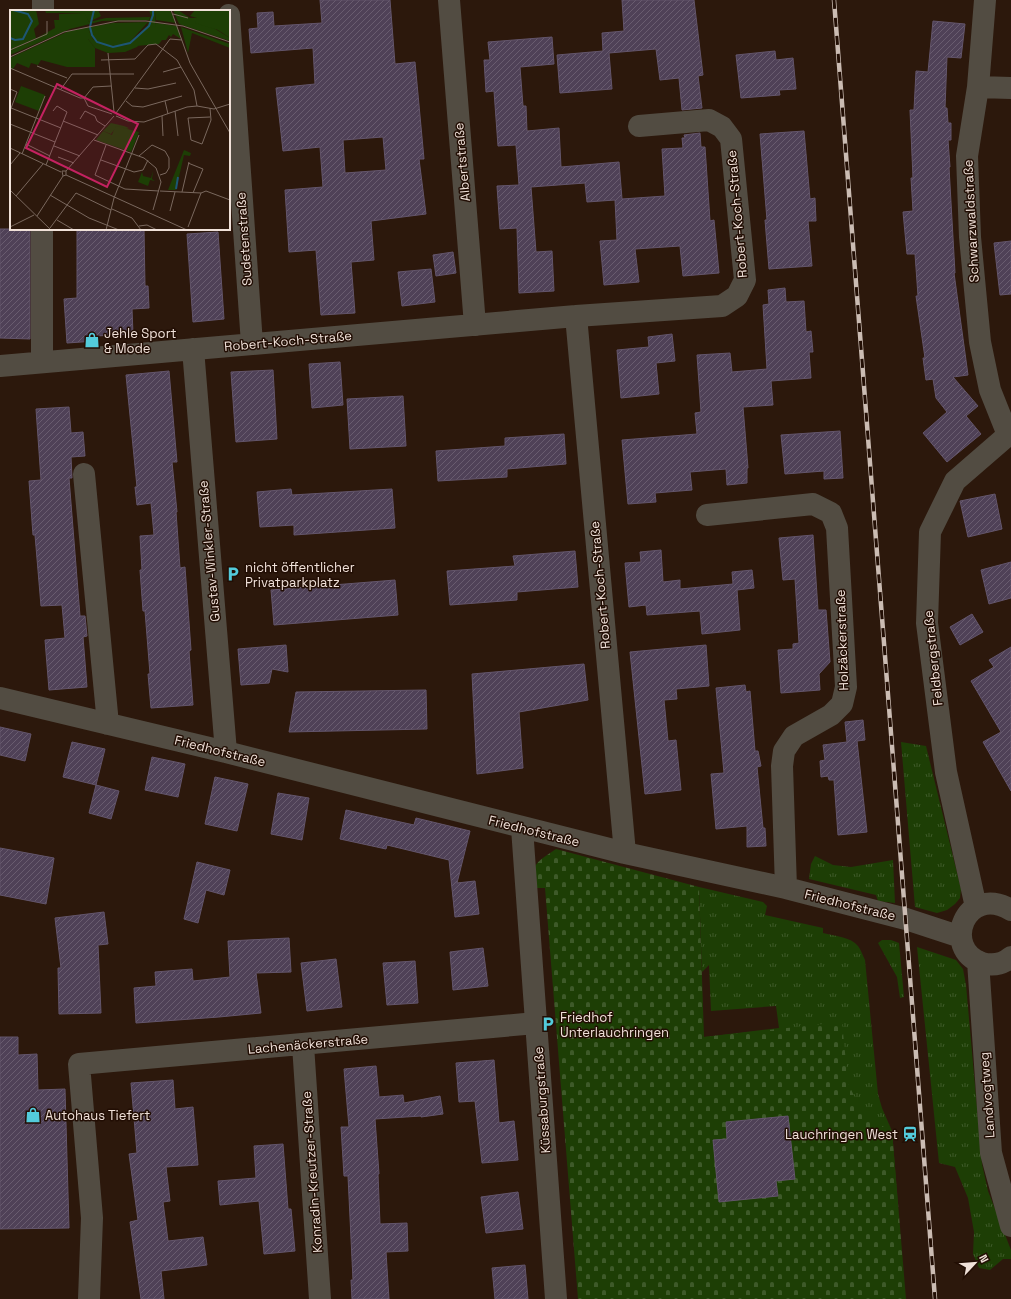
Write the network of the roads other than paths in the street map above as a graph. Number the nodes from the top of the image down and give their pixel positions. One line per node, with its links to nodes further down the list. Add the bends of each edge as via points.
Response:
1 (228, 0): 4 (street)
2 (449, 0): 11 (street, Albertstraße)
3 (984, 0): 6 (street, Schwarzwaldstraße)
4 (229, 10)
5 (230, 28): 12 (street, Sudetenstraße)
6 (978, 87): 7 (street); 16 (street, Schwarzwaldstraße, via 967,156 970,237 982,349 990,390)
7 (1011, 88)
8 (639, 126): 10 (street, Robert-Koch-Straße, via 709,120 722,127 731,139 745,280 737,296 722,306)
9 (42, 230): 14 (street)
10 (576, 316): 11 (street, Robert-Koch-Straße); 23 (street, Robert-Koch-Straße)
11 (476, 325): 12 (street, Robert-Koch-Straße)
12 (252, 344): 13 (street, Robert-Koch-Straße)
13 (193, 349): 14 (street, Robert-Koch-Straße); 21 (street, Gustav-Winkler-Straße)
14 (42, 362): 15 (street, Robert-Koch-Straße)
15 (0, 366)
16 (1010, 435): 25 (street, Feldbergstraße, via 955,481 930,532 927,623 946,772)
17 (84, 474): 20 (street)
18 (707, 515): 24 (street, Holzäckerstraße, via 813,504 831,513 837,528 846,687 842,704 831,715 794,736 784,751 782,766)
19 (0, 698): 20 (street, Friedhofstraße)
20 (108, 724): 21 (street, Friedhofstraße)
21 (226, 752): 22 (street, Friedhofstraße)
22 (522, 828): 23 (street, Friedhofstraße); 30 (street, Küssaburgstraße)
23 (625, 853): 24 (street, Friedhofstraße)
24 (786, 888): 27 (street, Friedhofstraße, via 906,919)
25 (976, 908): 26 (street, via 994,903); 27 (street, via 964,920)
26 (1011, 910)
27 (961, 937): 29 (street, via 969,955)
28 (1011, 957): 29 (street, via 997,964)
29 (978, 961): 32 (street, Landvogtweg, via 991,1153)
30 (536, 1024): 31 (street, Lachenäckerstraße); 35 (street, Küssaburgstraße)
31 (303, 1045): 33 (street, Lachenäckerstraße, via 79,1064 92,1218); 34 (street, Konradin-Kreutzer-Straße)
32 (1011, 1226)
33 (89, 1299)
34 (320, 1299)
35 (556, 1299)

